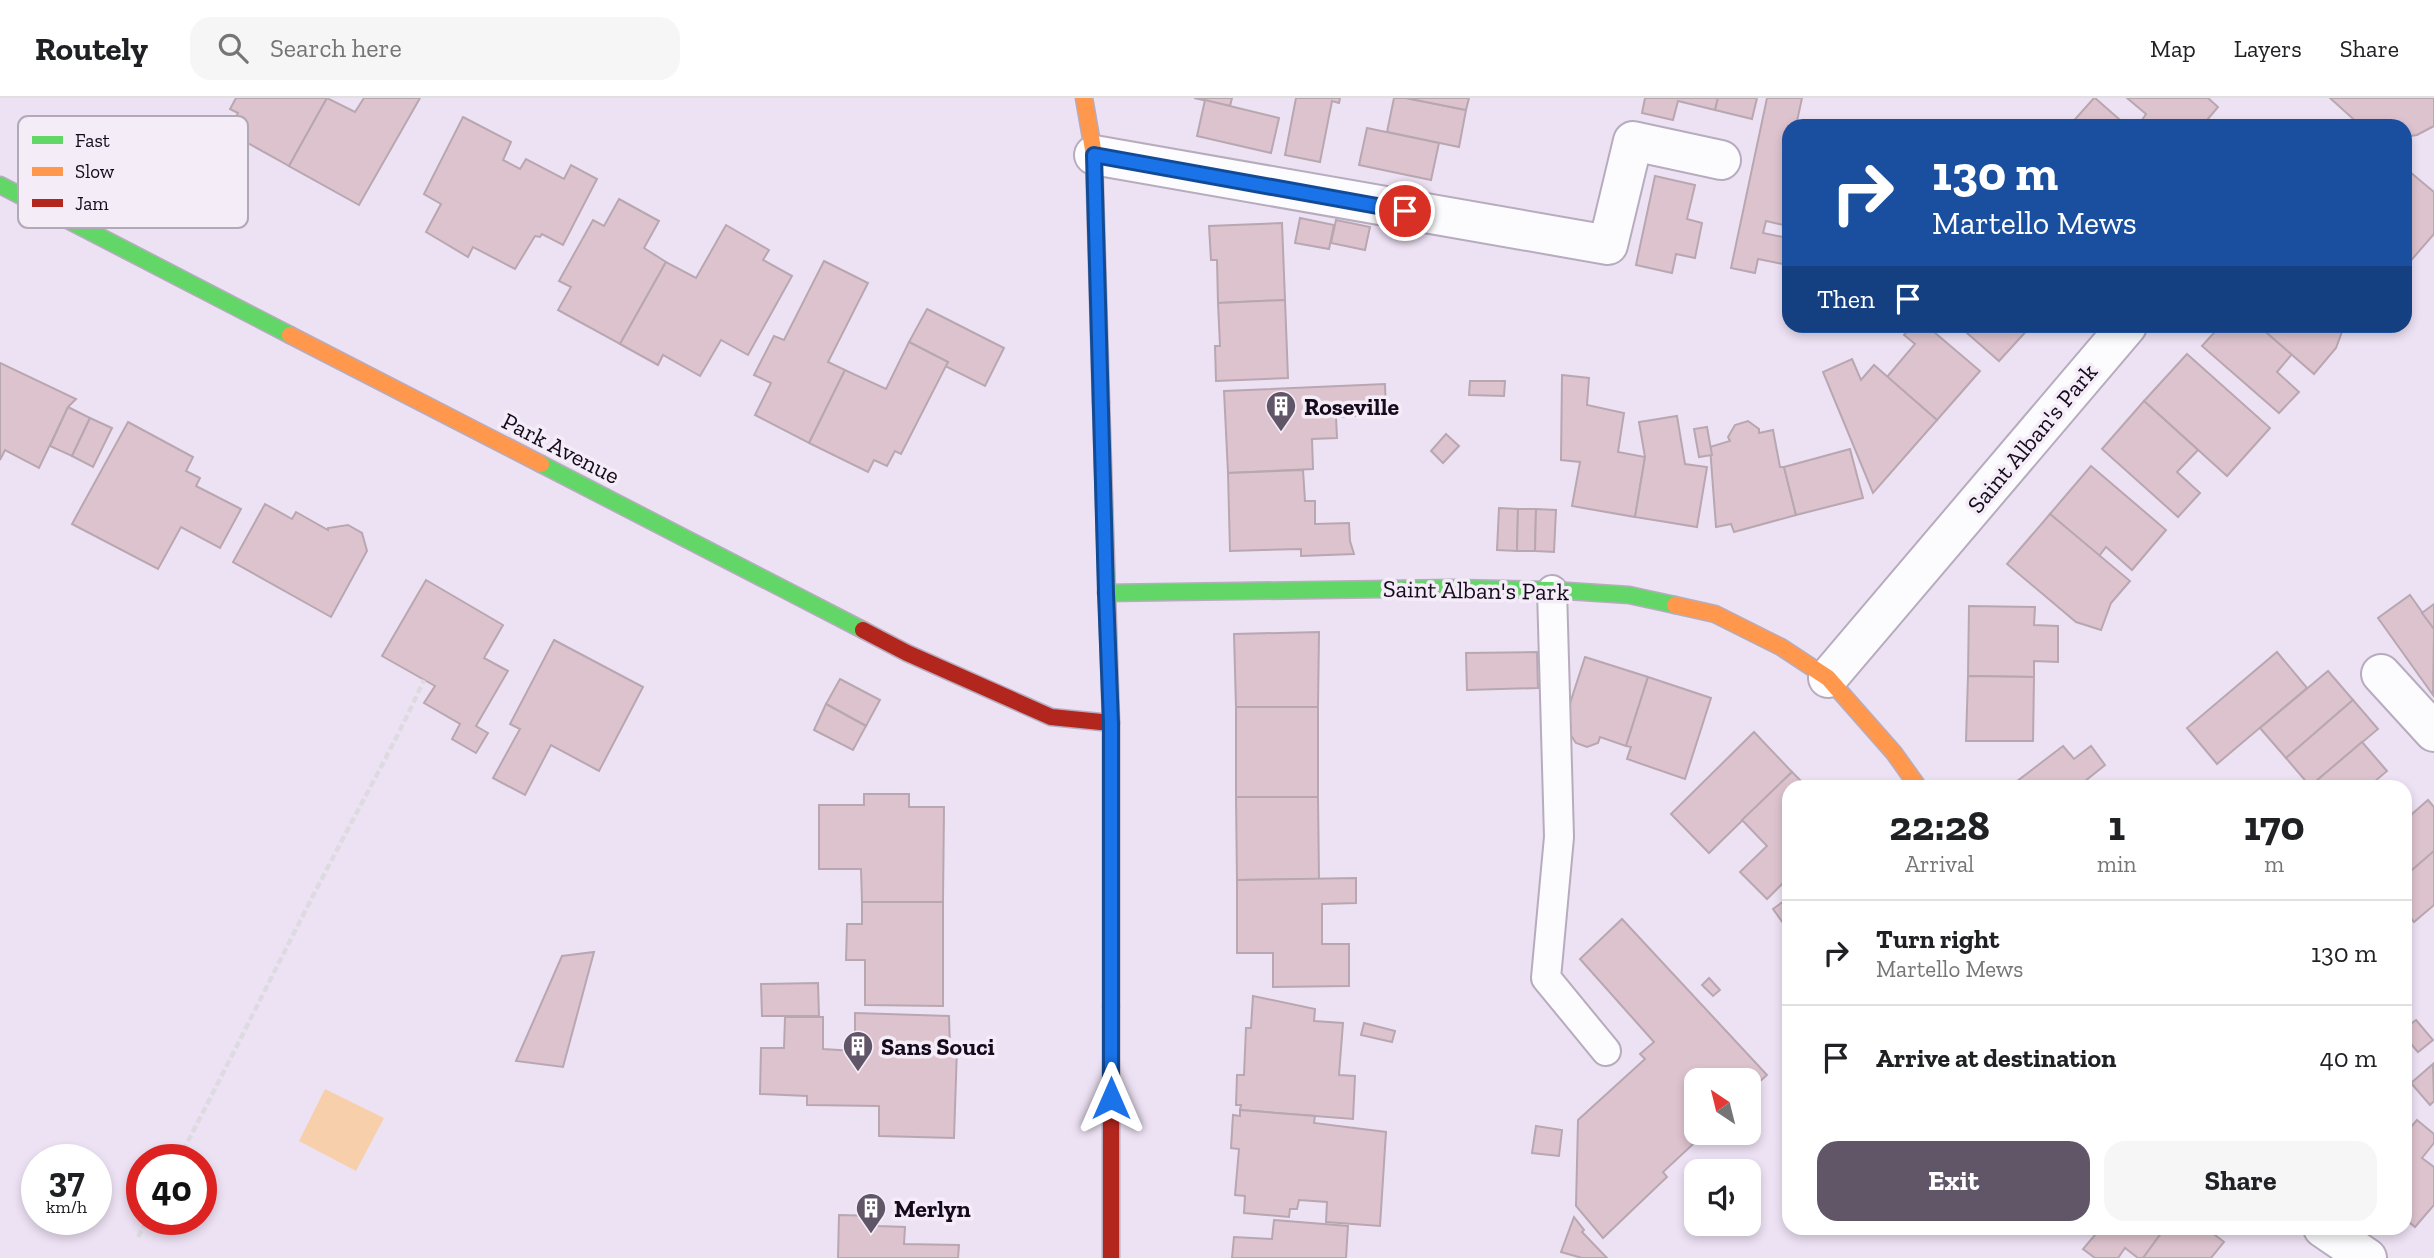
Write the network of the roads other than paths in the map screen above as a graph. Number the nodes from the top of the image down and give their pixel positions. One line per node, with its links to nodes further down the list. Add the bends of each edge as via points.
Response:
1 (1084, 98): 2 (street)
2 (1094, 155): 3 (street, via 1608,245 1633,141); 9 (street)
3 (1721, 160)
4 (0, 185): 5 (street, Park Avenue)
5 (18, 194)
6 (83, 228): 12 (street, Park Avenue, via 907,653 1051,717)
7 (2121, 333): 11 (street, Saint Alban's Park)
8 (1552, 590): 9 (street, Saint Alban's Park); 11 (street, Saint Alban's Park, via 1629,595 1715,614 1781,647); 15 (lane, via 1559,836 1546,978)
9 (1106, 593): 12 (street)
10 (2381, 674): 13 (street)
11 (1828, 678): 14 (street, Saint Alban's Park)
12 (1111, 723): 17 (street)
13 (2434, 732)
14 (1913, 780)
15 (1606, 1051)
16 (2333, 1235): 18 (street)
17 (1111, 1258)
18 (2367, 1258)

